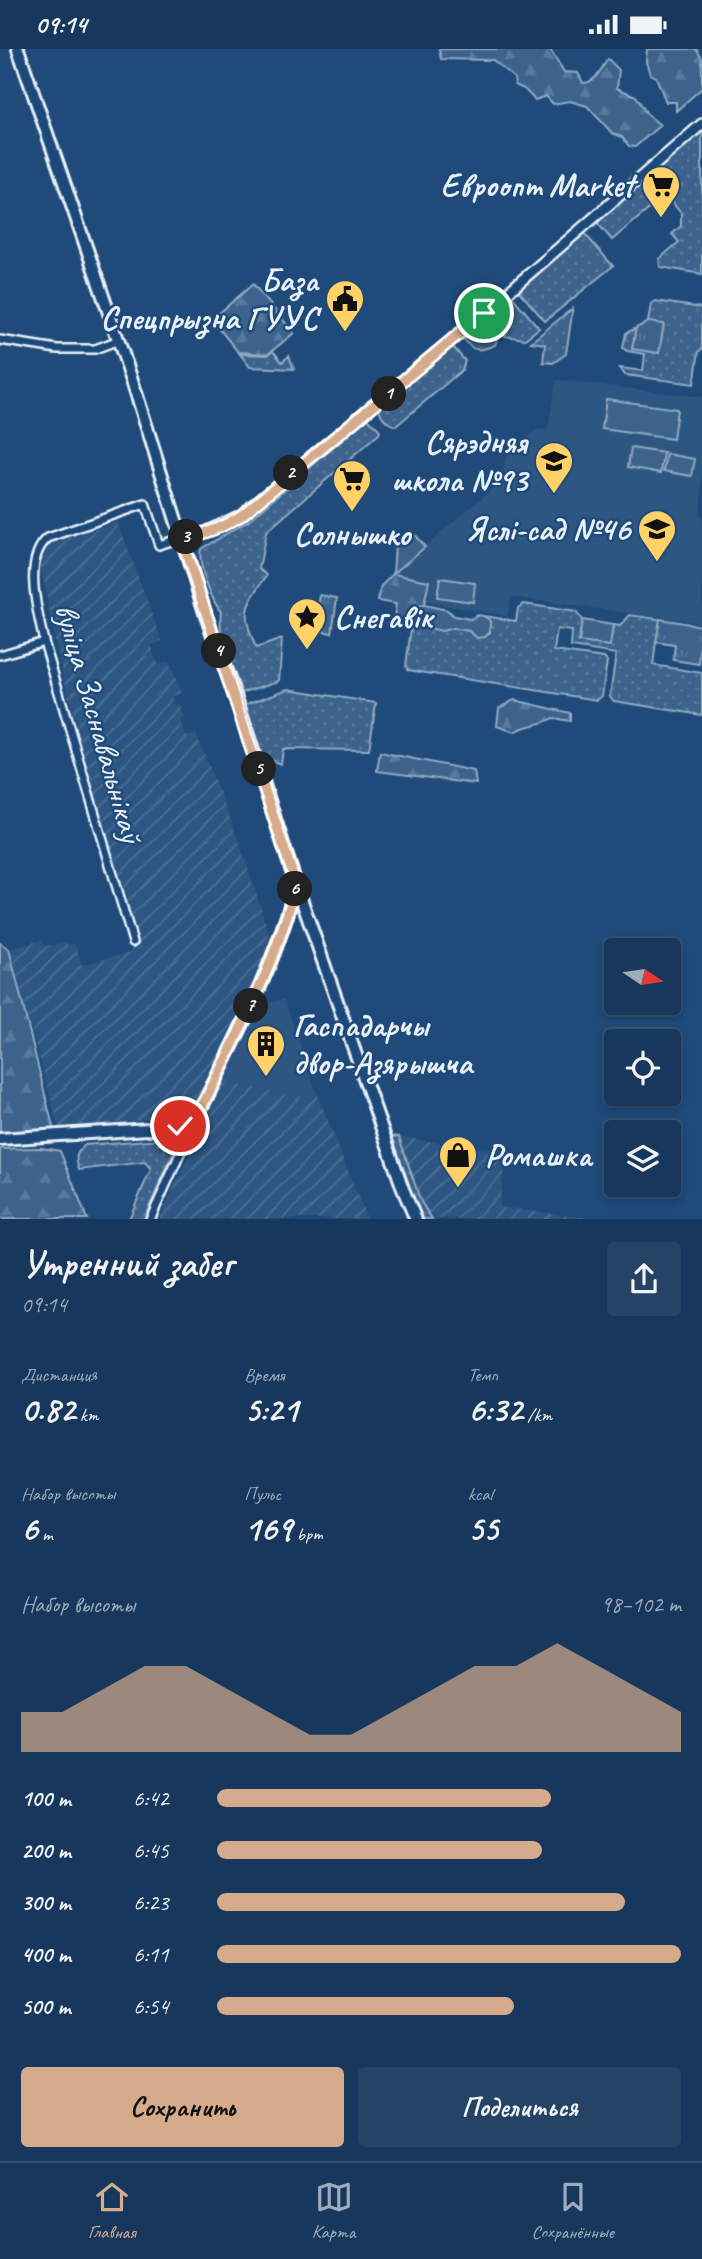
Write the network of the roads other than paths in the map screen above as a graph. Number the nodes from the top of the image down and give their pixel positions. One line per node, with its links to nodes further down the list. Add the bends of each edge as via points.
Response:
1 (18, 49): 4 (main road)
2 (702, 124): 5 (street, via 242,515)
3 (0, 340): 4 (street, via 57,349 95,349)
4 (119, 340): 5 (main road)
5 (181, 538): 6 (street, вуліца Заснавальнікаў, via 159,545 145,504 48,538 41,544 34,574); 8 (main road)
6 (44, 642): 7 (street); 9 (street, вуліца Заснавальнікаў)
7 (0, 655)
8 (296, 884): 10 (main road, via 262,983); 13 (main road)
9 (133, 942)
10 (194, 1123): 11 (main road); 12 (street)
11 (0, 1139)
12 (150, 1219)
13 (416, 1219)

